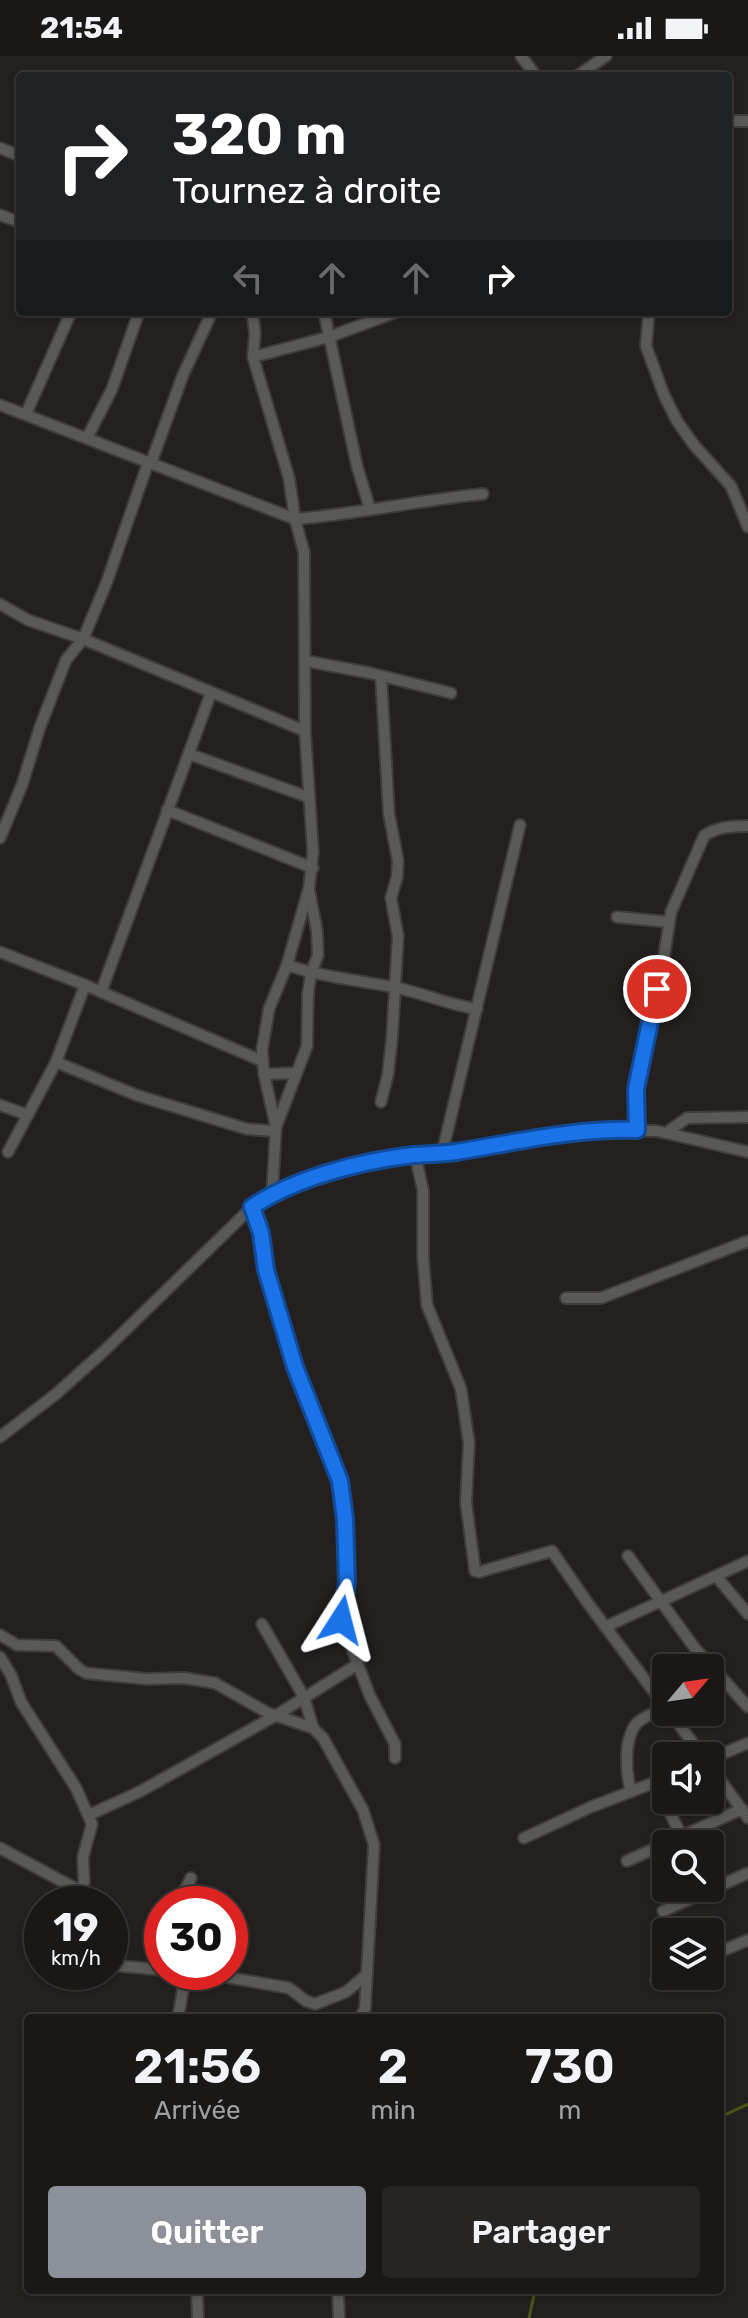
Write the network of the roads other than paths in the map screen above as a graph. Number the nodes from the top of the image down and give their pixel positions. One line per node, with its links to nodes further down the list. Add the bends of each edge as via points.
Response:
1 (606, 56): 2 (street)
2 (583, 72)
3 (69, 316): 13 (street)
4 (138, 316): 14 (street, via 112,389)
5 (210, 316): 15 (street)
6 (253, 316): 11 (street)
7 (325, 316): 10 (street)
8 (385, 316): 10 (street)
9 (649, 316): 19 (street, via 646,346 664,395 694,445 731,486)
10 (329, 337): 11 (street); 17 (street)
11 (253, 357): 18 (street, via 289,478)
12 (0, 405): 13 (street)
13 (26, 414): 14 (street)
14 (87, 438): 15 (street)
15 (150, 463): 18 (street); 21 (street)
16 (483, 494): 17 (street)
17 (370, 509): 18 (street)
18 (295, 519): 22 (street, via 304,552)
19 (748, 527)
20 (0, 604): 21 (street)
21 (83, 639): 24 (street); 32 (street, via 66,660)
22 (306, 661): 23 (street); 26 (street)
23 (381, 676): 25 (street); 41 (street, via 389,814 398,861 391,898 398,936)
24 (211, 693): 26 (street); 27 (street)
25 (451, 693)
26 (305, 731): 28 (street)
27 (189, 754): 28 (street); 29 (street)
28 (308, 797): 33 (street)
29 (167, 810): 33 (street); 42 (street)
30 (520, 825): 43 (street)
31 (748, 826): 36 (street, via 712,830 704,836)
32 (0, 838)
33 (313, 868): 34 (street)
34 (309, 888): 38 (street); 39 (street, via 318,955)
35 (617, 917): 36 (street)
36 (669, 922): 53 (street, via 636,1089)
37 (0, 952): 40 (street)
38 (287, 965): 39 (street); 44 (street, via 269,1009)
39 (311, 973): 41 (street); 46 (street, via 307,1046)
40 (85, 985): 42 (street); 45 (street)
41 (395, 987): 43 (street); 48 (street)
42 (101, 992): 44 (street)
43 (477, 1009): 57 (street)
44 (262, 1061): 47 (street)
45 (56, 1062): 50 (street); 52 (street, via 136,1095 247,1129)
46 (296, 1073): 47 (street); 52 (street)
47 (264, 1074): 52 (street)
48 (381, 1102)
49 (0, 1105): 50 (street)
50 (28, 1115): 55 (street)
51 (748, 1117): 54 (street, via 687,1118)
52 (276, 1129): 59 (street)
53 (637, 1130): 54 (street); 57 (street, via 566,1132)
54 (666, 1133): 56 (street)
55 (8, 1152)
56 (748, 1152)
57 (442, 1154): 58 (street)
58 (415, 1155): 59 (street, via 359,1165); 70 (street, via 423,1190 427,1305 461,1389 469,1443 466,1502 475,1571 552,1551)
59 (272, 1195): 60 (street)
60 (252, 1207): 63 (street, via 104,1351); 73 (street, via 295,1367 340,1481 347,1583 341,1620)
61 (748, 1241): 62 (street, via 601,1298)
62 (566, 1298)
63 (0, 1437)
64 (628, 1556): 67 (street)
65 (748, 1561): 66 (street)
66 (716, 1576): 67 (street); 68 (street)
67 (660, 1601): 70 (street); 76 (street)
68 (748, 1614)
69 (262, 1624): 75 (street)
70 (605, 1627): 74 (street)
71 (0, 1635): 78 (street, via 17,1645 56,1646 86,1673 215,1683)
72 (0, 1657): 89 (street)
73 (358, 1664): 75 (street); 84 (street, via 395,1744)
74 (652, 1689)
75 (304, 1697): 78 (street); 80 (street)
76 (748, 1707)
77 (652, 1715): 87 (street, via 635,1726 626,1757)
78 (275, 1716): 80 (street); 89 (street)
79 (680, 1726): 81 (street)
80 (313, 1728): 103 (street, via 363,1810 374,1845)
81 (692, 1742)
82 (748, 1743): 83 (street)
83 (724, 1753)
84 (395, 1758)
85 (652, 1784): 87 (street)
86 (724, 1785): 88 (street)
87 (631, 1792): 91 (street)
88 (745, 1813): 90 (street)
89 (89, 1815): 98 (street)
90 (698, 1830)
91 (524, 1838)
92 (0, 1848): 97 (street)
93 (652, 1850): 94 (street)
94 (627, 1861)
95 (748, 1873): 100 (street)
96 (191, 1878): 99 (street)
97 (71, 1886)
98 (82, 1886)
99 (187, 1886)
100 (663, 1911)
101 (748, 1940): 102 (street)
102 (724, 1950)
103 (366, 1975): 104 (street, via 346,1992 315,2004 289,1988); 107 (street)
104 (248, 1981)
105 (183, 1990): 106 (street)
106 (179, 2014)
107 (362, 2014)
108 (197, 2294): 110 (street)
109 (338, 2294): 111 (street)
110 (198, 2318)
111 (339, 2318)

